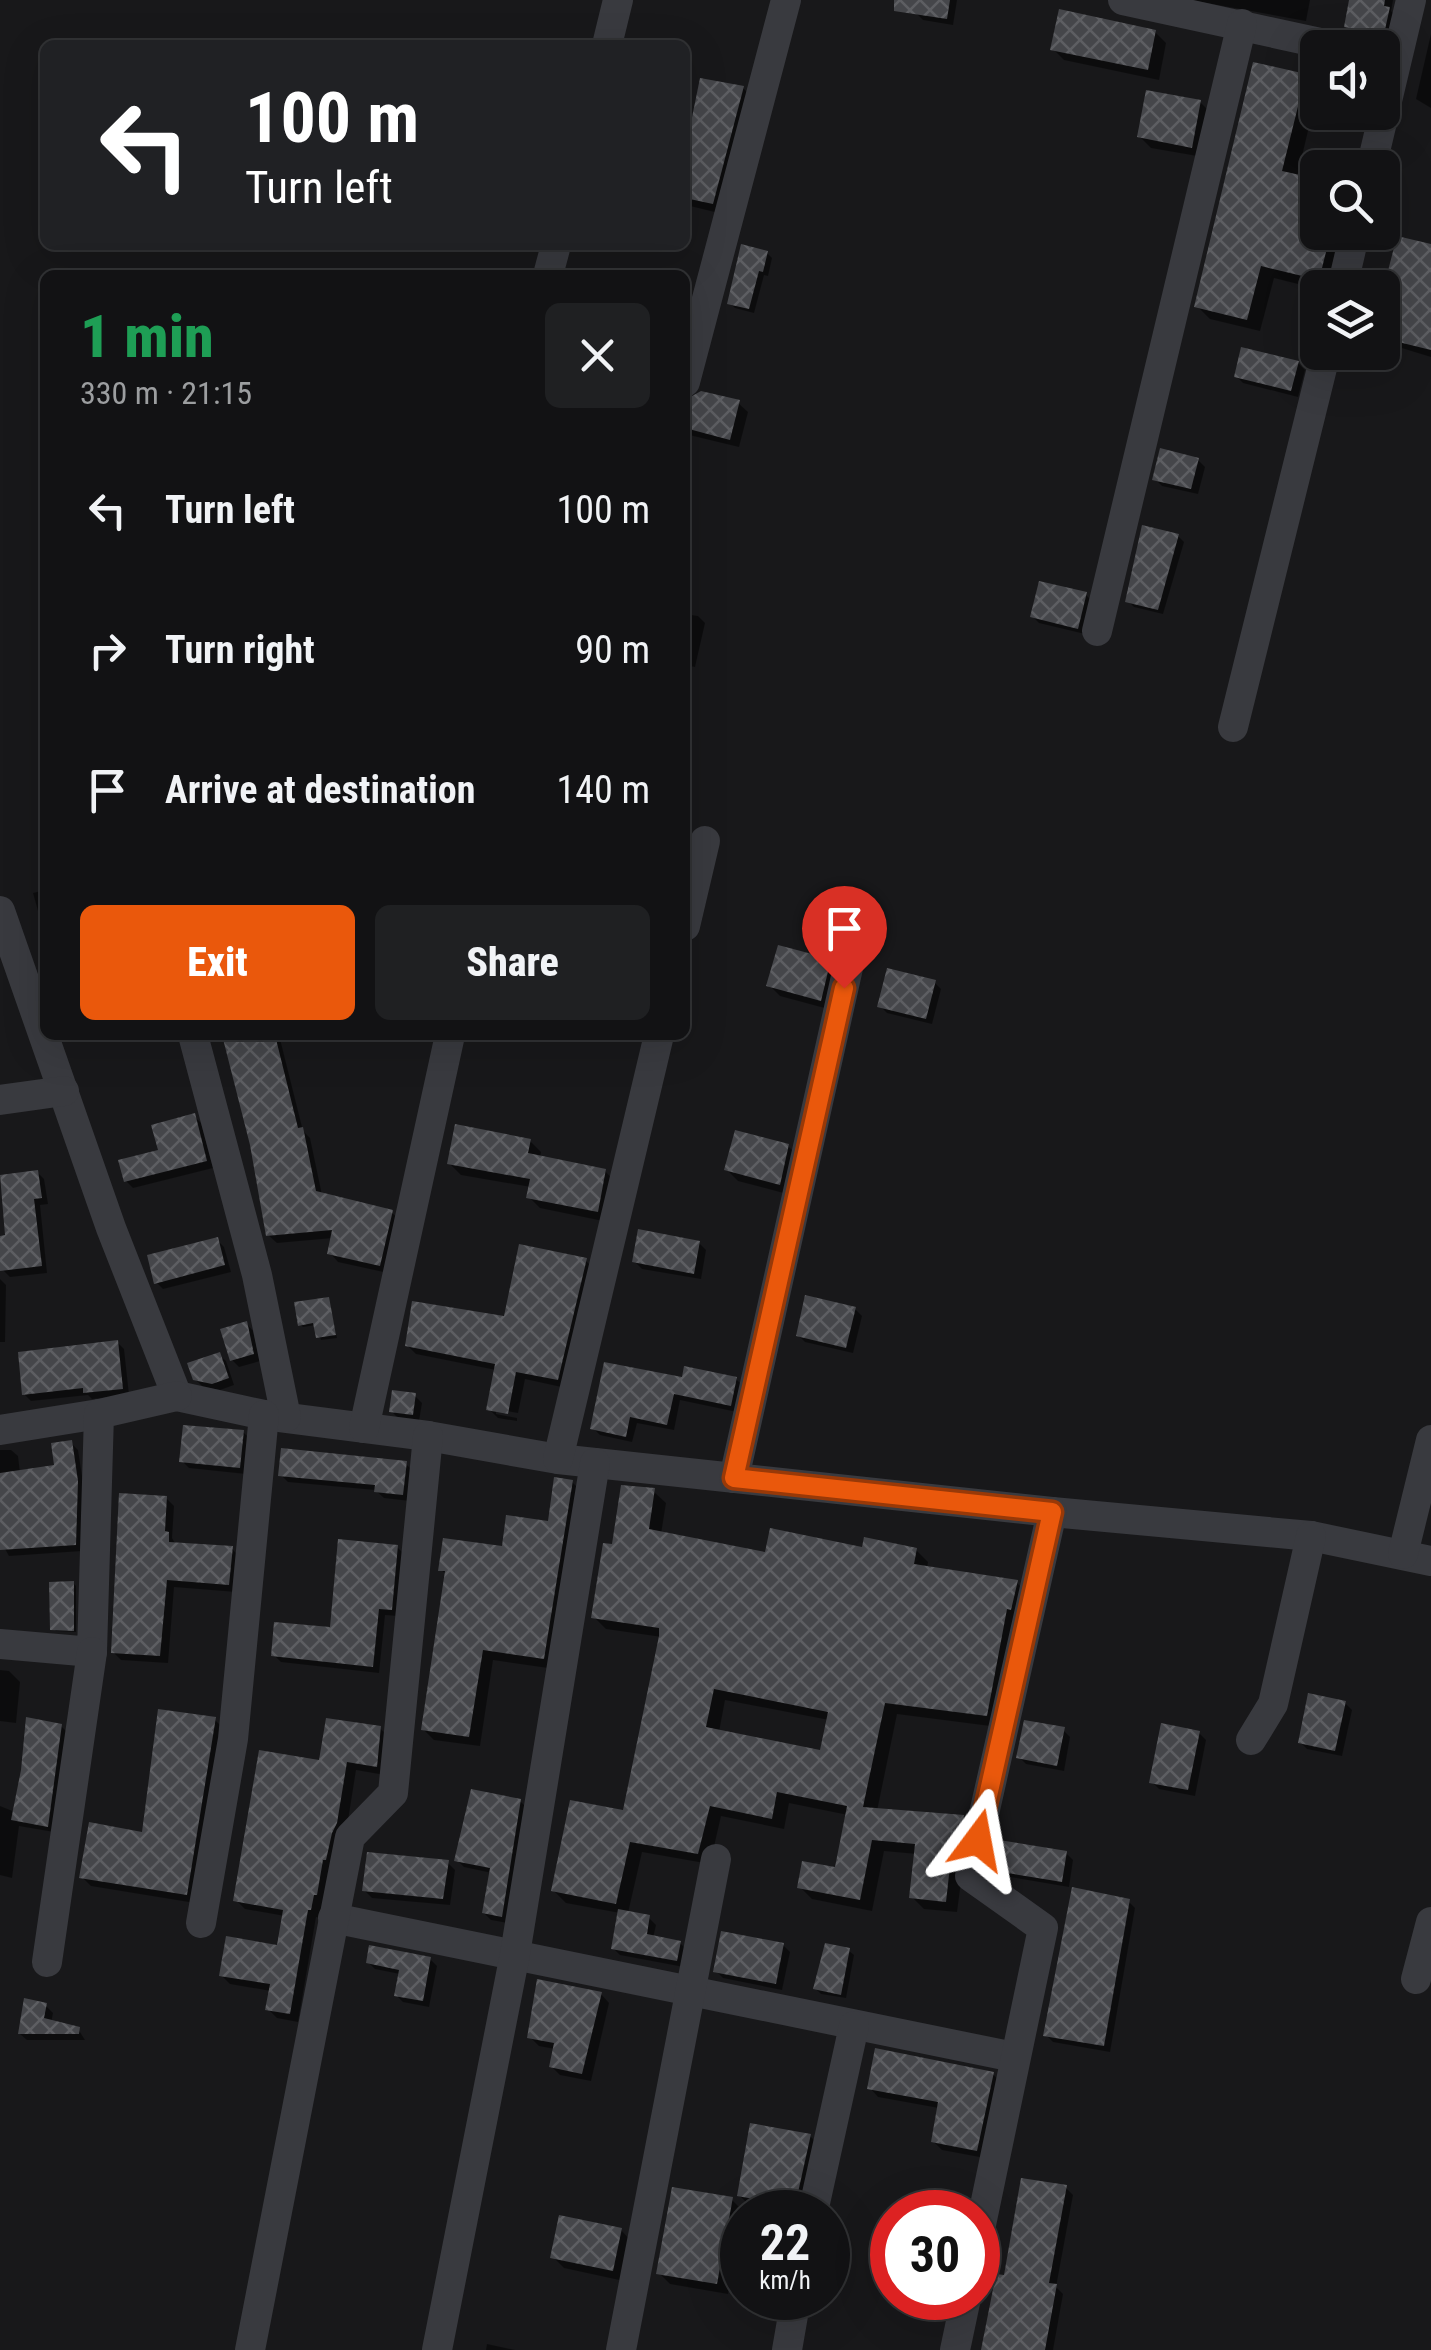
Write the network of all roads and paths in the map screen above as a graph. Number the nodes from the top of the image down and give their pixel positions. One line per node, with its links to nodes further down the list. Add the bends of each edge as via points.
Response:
1 (618, 0): 8 (street)
2 (786, 0): 9 (street)
3 (1411, 0): 6 (street)
4 (1140, 2): 5 (street)
5 (1242, 24): 7 (street); 11 (street)
6 (1400, 30)
7 (1300, 38)
8 (608, 40)
9 (690, 363)
10 (1322, 370): 12 (street)
11 (1097, 631)
12 (1234, 727)
13 (705, 841): 14 (street)
14 (690, 905)
15 (0, 911): 17 (street)
16 (852, 950): 33 (street)
17 (40, 1023)
18 (46, 1040): 22 (street)
19 (194, 1040): 26 (street, via 257,1275)
20 (449, 1040): 27 (street)
21 (658, 1040): 31 (street)
22 (64, 1090): 23 (street); 24 (street)
23 (0, 1100)
24 (177, 1396): 25 (street); 26 (street)
25 (98, 1414): 28 (street); 38 (street)
26 (275, 1416): 27 (street); 43 (street)
27 (364, 1428): 29 (street)
28 (0, 1430)
29 (428, 1436): 31 (street); 41 (street, via 393,1793 350,1836)
30 (1431, 1440): 36 (street)
31 (558, 1459): 32 (street)
32 (595, 1462): 33 (street); 44 (street)
33 (734, 1478): 34 (street)
34 (1052, 1512): 35 (street); 49 (street, via 970,1876 1043,1928)
35 (1311, 1536): 36 (street); 39 (street, via 1273,1704)
36 (1417, 1557)
37 (0, 1644): 38 (street)
38 (92, 1652): 45 (street)
39 (1251, 1740)
40 (716, 1859): 47 (street)
41 (334, 1918): 44 (street); 54 (street)
42 (1431, 1922): 46 (street)
43 (201, 1923)
44 (515, 1954): 47 (street); 55 (street)
45 (47, 1962)
46 (1416, 1980)
47 (688, 1992): 48 (street); 56 (street)
48 (854, 2026): 49 (street); 50 (street)
49 (1014, 2058): 51 (street)
50 (818, 2190)
51 (988, 2190)
52 (792, 2320): 57 (street)
53 (961, 2320): 58 (street)
54 (250, 2350)
55 (437, 2350)
56 (621, 2350)
57 (787, 2350)
58 (955, 2350)

